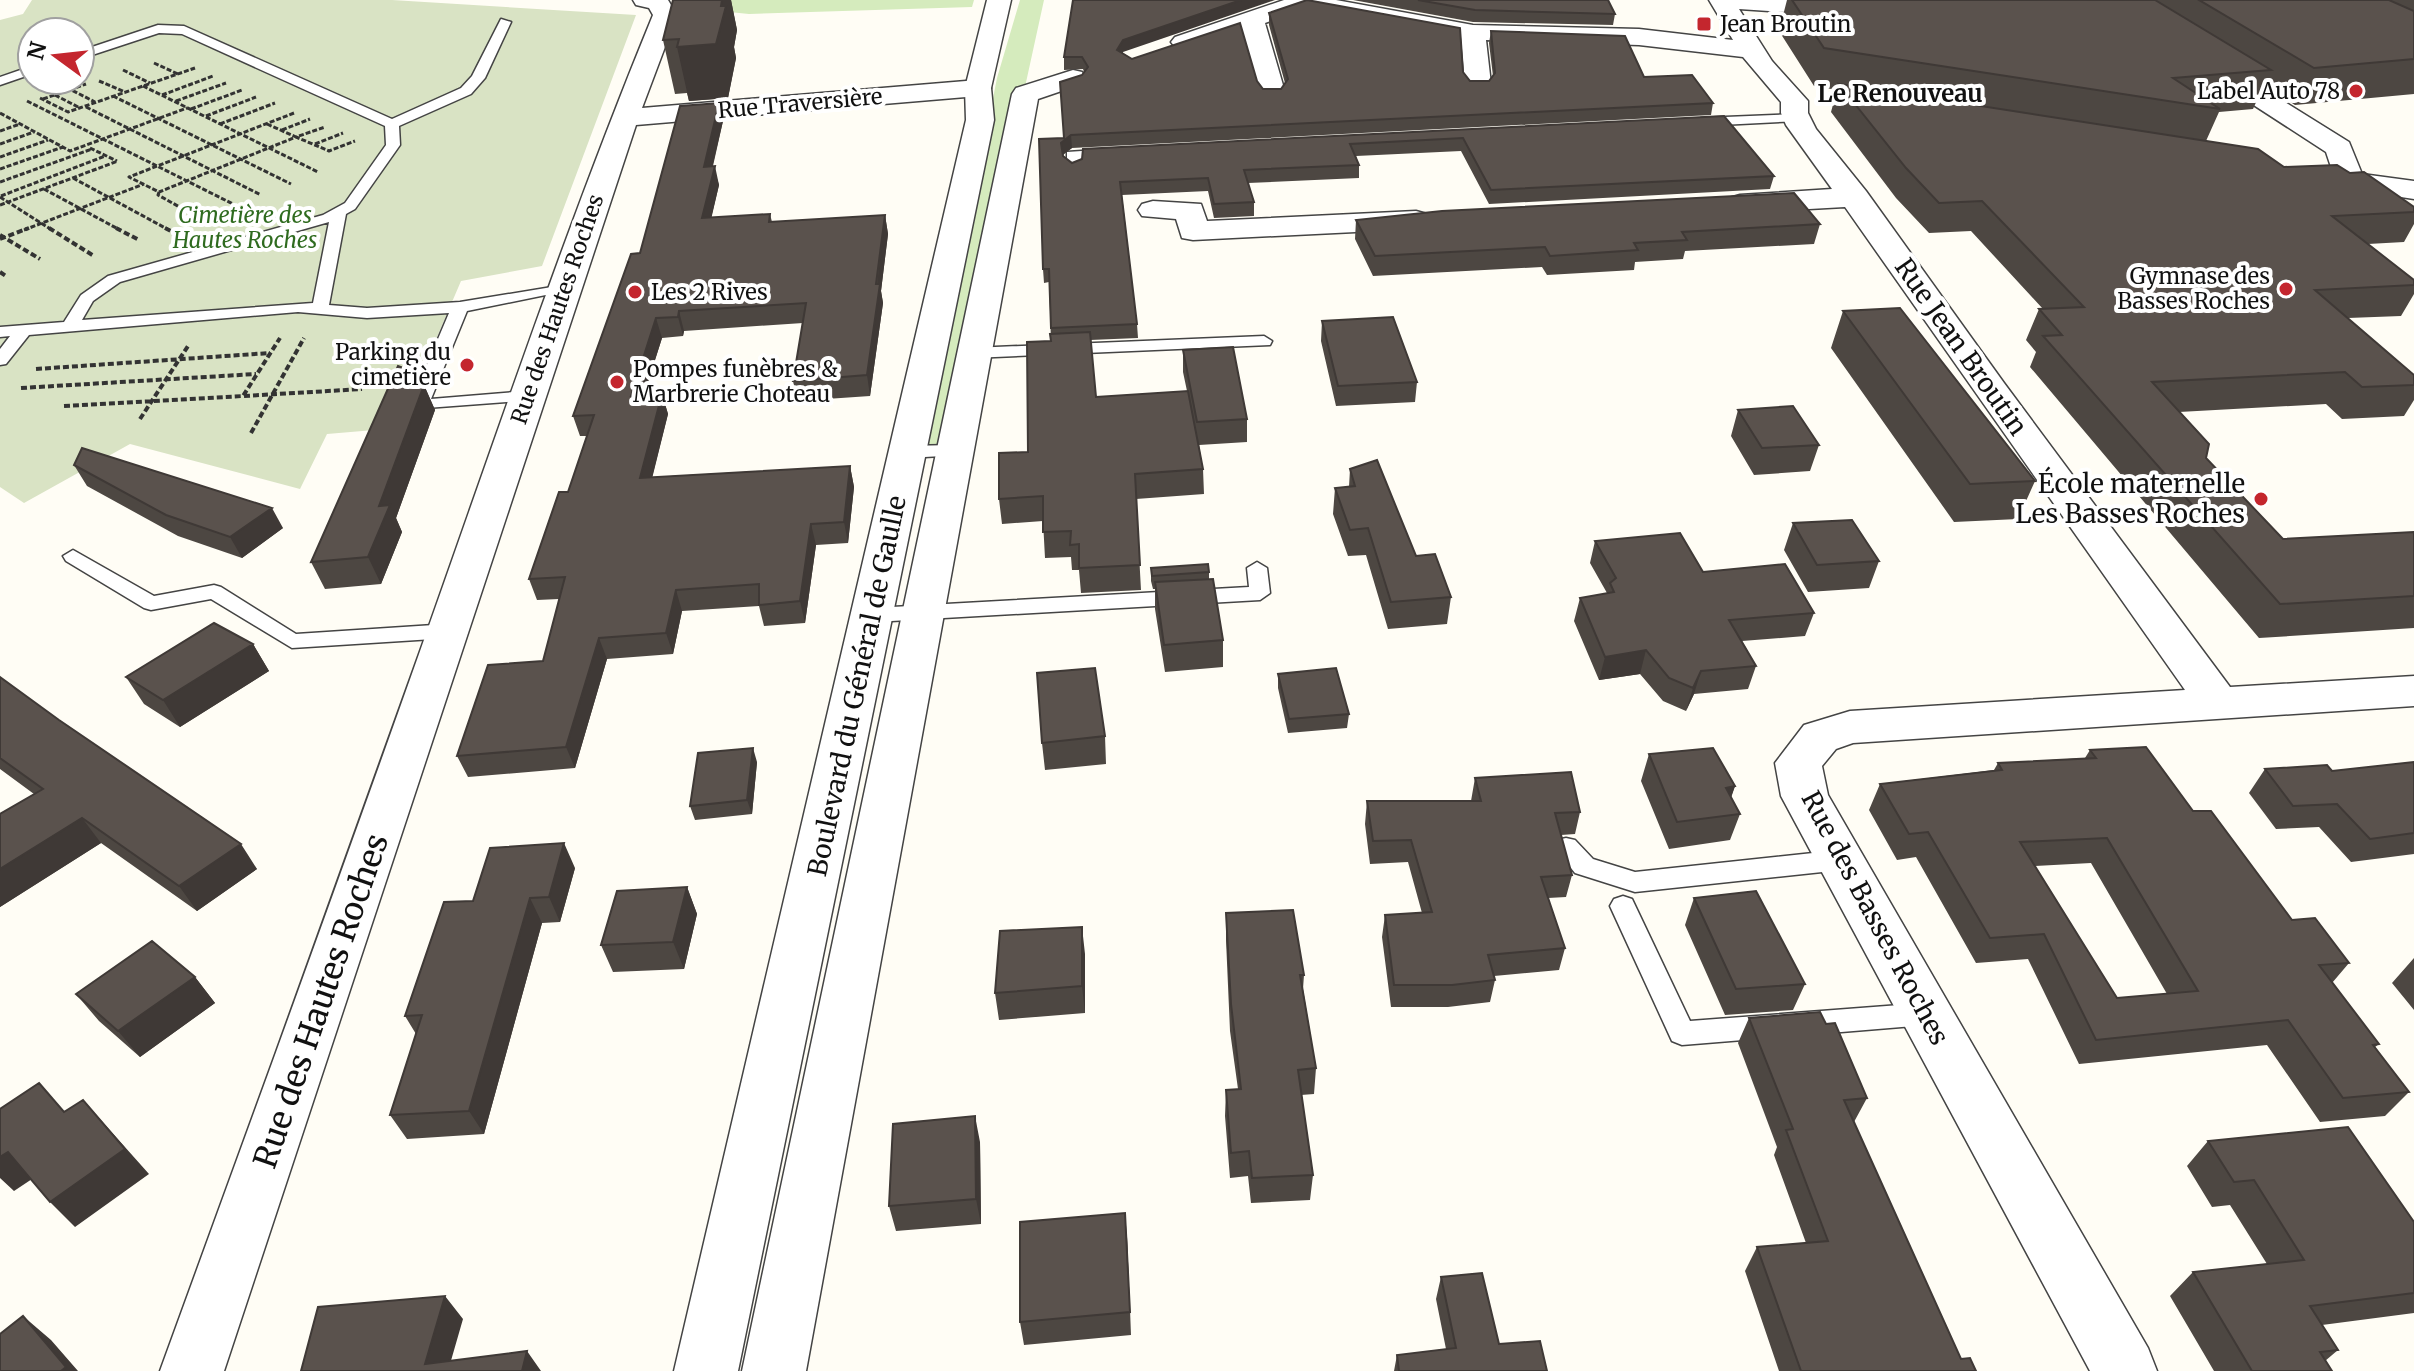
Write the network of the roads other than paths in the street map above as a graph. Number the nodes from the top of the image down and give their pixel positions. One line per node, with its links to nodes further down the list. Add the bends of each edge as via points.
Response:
1 (999, 0): 15 (street, Boulevard du Général de Gaulle)
2 (1721, 0): 5 (street); 11 (street, Rue Jean Broutin)
3 (660, 1): 18 (street, Rue des Hautes Roches, via 665,15)
4 (1298, 1): 6 (street); 8 (street)
5 (1871, 11)
6 (1251, 19): 10 (street); 16 (street)
7 (505, 22): 20 (lane, via 478,78 466,91)
8 (1473, 32): 11 (street, via 1639,37); 14 (street)
9 (96, 50): 20 (lane, via 158,29 184,30)
10 (1162, 50)
11 (1753, 50): 17 (street, Rue Jean Broutin)
12 (2186, 51): 21 (street)
13 (1073, 78): 40 (street, Boulevard du Général de Gaulle, via 1025,94)
14 (1478, 84)
15 (978, 88): 18 (street, Rue Traversière); 44 (street, Boulevard du Général de Gaulle, via 980,120)
16 (1272, 92)
17 (1798, 104): 19 (lane); 28 (street, Rue Jean Broutin)
18 (623, 118): 33 (street, Rue des Hautes Roches)
19 (1687, 118)
20 (392, 124): 31 (lane, via 393,145 350,206)
21 (2339, 148): 23 (street); 26 (street)
22 (1133, 152): 24 (lane, via 1072,155)
23 (2372, 153)
24 (1074, 169)
25 (2304, 175): 26 (street)
26 (2350, 181): 27 (street)
27 (2414, 190)
28 (1855, 197): 29 (street); 51 (street, Rue Jean Broutin)
29 (1709, 205)
30 (1153, 210): 32 (street, via 1190,210 1193,231)
31 (339, 212): 35 (lane); 36 (lane, via 114,279 87,298)
32 (1443, 219)
33 (564, 287): 34 (lane); 42 (street, Rue des Hautes Roches)
34 (460, 307): 35 (lane, via 367,313); 42 (lane, via 419,405)
35 (320, 309): 36 (lane)
36 (70, 326): 37 (lane)
37 (24, 330): 38 (lane); 41 (lane)
38 (0, 332)
39 (1264, 341): 40 (lane)
40 (972, 353): 43 (street, Boulevard du Général de Gaulle)
41 (0, 360)
42 (527, 396): 49 (street, Rue des Hautes Roches)
43 (953, 451): 44 (lane); 47 (street, Boulevard du Général de Gaulle)
44 (907, 452): 48 (street, Boulevard du Général de Gaulle)
45 (73, 556): 49 (lane, via 151,603 214,592 292,641)
46 (1257, 568): 47 (lane, via 1260,593)
47 (922, 612): 48 (lane); 56 (street, Boulevard du Général de Gaulle)
48 (874, 615): 55 (street, Boulevard du Général de Gaulle)
49 (449, 631): 58 (street, Rue des Hautes Roches)
50 (2414, 691): 51 (street, Rue des Basses Roches)
51 (2217, 702): 53 (street, Rue des Basses Roches, via 1850,727 1820,737 1798,763 1805,796)
52 (1566, 847): 53 (lane, via 1584,866 1635,882)
53 (1841, 860): 57 (street, Rue des Basses Roches)
54 (1623, 906): 57 (lane, via 1682,1033)
55 (798, 952): 56 (lane); 59 (street, Boulevard du Général de Gaulle)
56 (856, 952): 60 (street, Boulevard du Général de Gaulle)
57 (1926, 1014): 61 (street, Rue des Basses Roches)
58 (192, 1371)
59 (706, 1371)
60 (774, 1371)
61 (2125, 1371)

